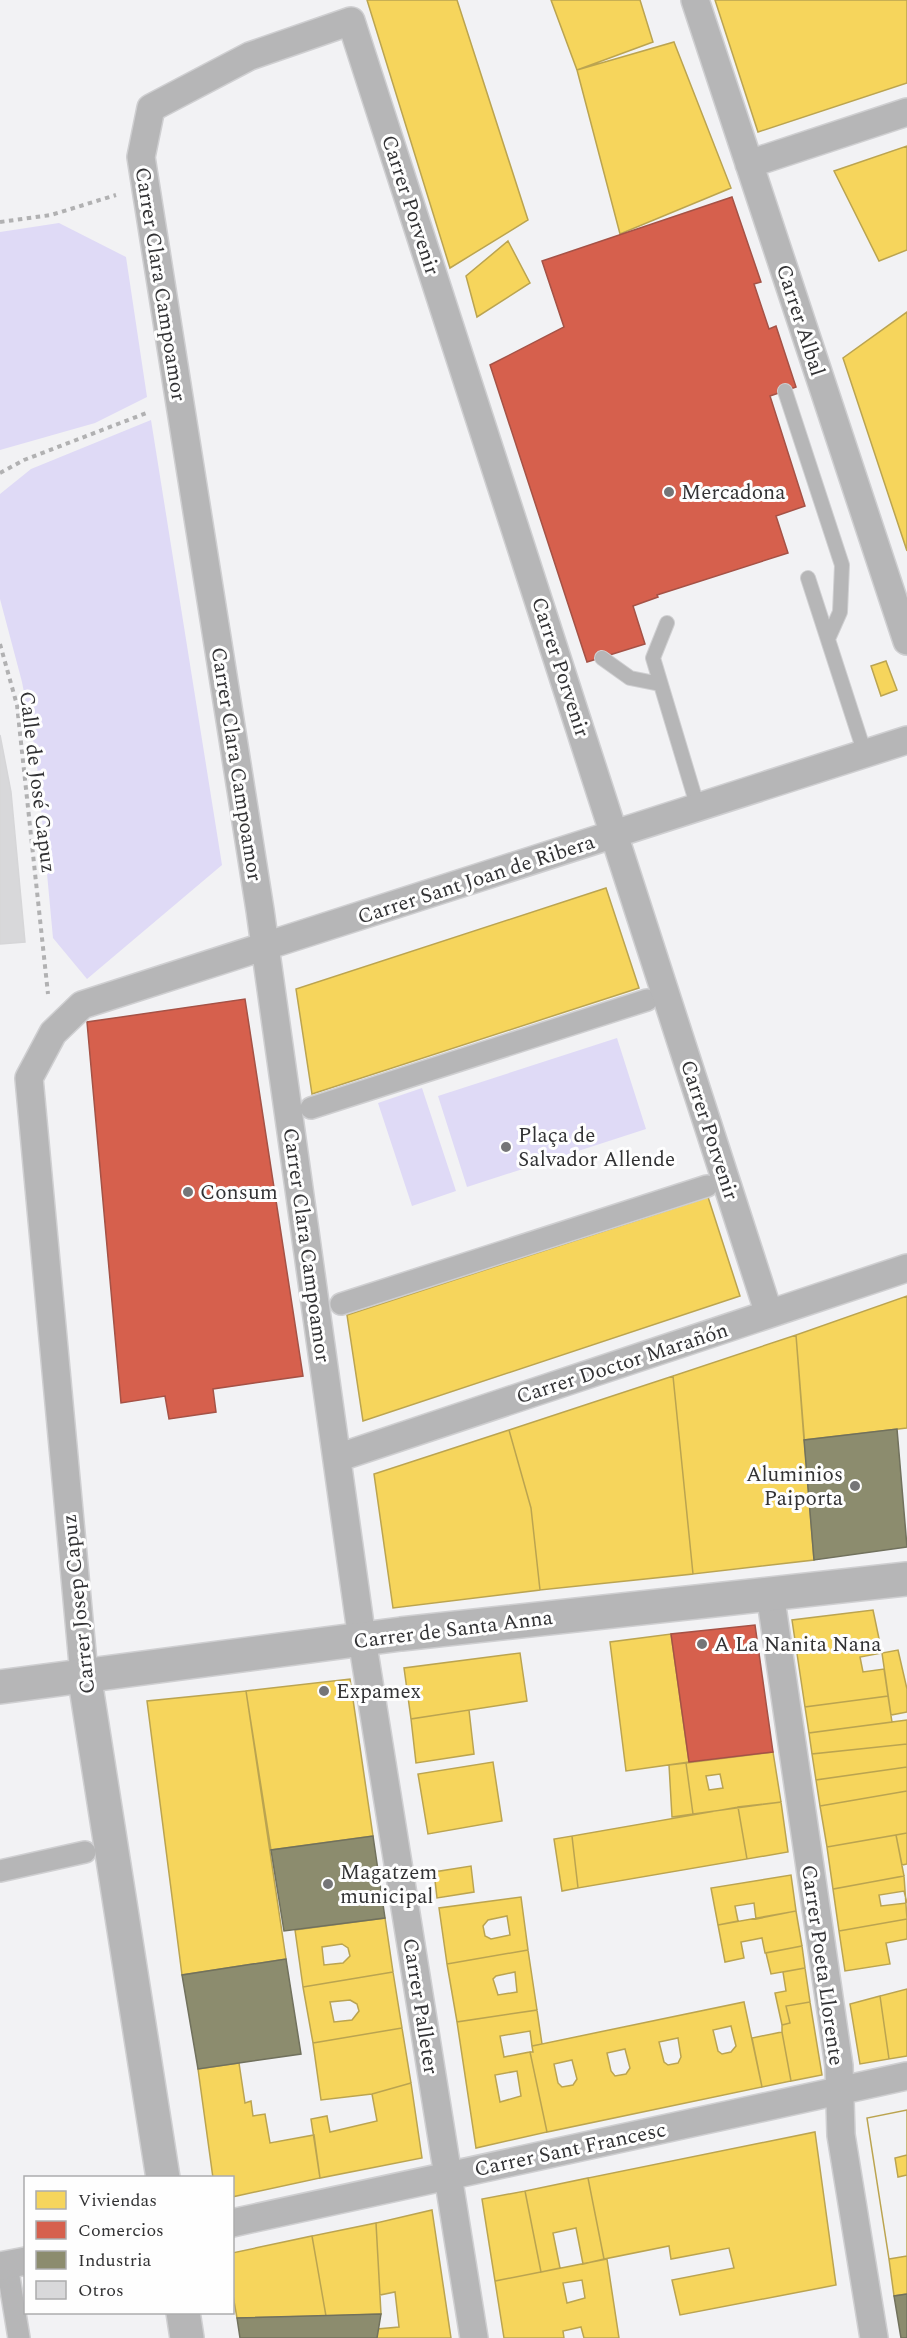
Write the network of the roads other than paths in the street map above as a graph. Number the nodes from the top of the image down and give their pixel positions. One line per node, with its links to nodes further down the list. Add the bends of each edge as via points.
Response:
1 (695, 0): 4 (street, Carrer Albal)
2 (351, 21): 15 (street, Carrer Porvenir); 16 (street, Carrer Clara Campoamor, via 250,56 151,108 141,157)
3 (907, 112): 4 (street)
4 (749, 164): 9 (street, Carrer Albal)
5 (785, 391): 8 (lane, via 842,565 840,612)
6 (808, 578): 8 (lane)
7 (667, 623): 11 (lane, via 652,658)
8 (828, 639): 13 (lane)
9 (907, 640)
10 (602, 658): 11 (lane, via 630,678)
11 (660, 684): 14 (lane)
12 (907, 740): 13 (street, Carrer Sant Joan de Ribera)
13 (865, 754): 14 (street, Carrer Sant Joan de Ribera)
14 (698, 808): 15 (street, Carrer Sant Joan de Ribera)
15 (616, 835): 16 (street, Carrer Sant Joan de Ribera); 23 (street, Carrer Porvenir)
16 (264, 946): 18 (street, Carrer Sant Joan de Ribera, via 82,1005); 24 (street, Carrer Clara Campoamor)
17 (648, 1000): 19 (street)
18 (53, 1033): 28 (street, Carrer Josep Capuz, via 29,1078)
19 (311, 1108)
20 (707, 1186): 22 (street)
21 (907, 1268): 23 (street, Carrer Doctor Marañón)
22 (341, 1304)
23 (770, 1314): 24 (street, Carrer Doctor Marañón)
24 (337, 1458): 27 (street, Carrer Clara Campoamor)
25 (907, 1579): 26 (street, Carrer de Santa Anna)
26 (770, 1593): 27 (street, Carrer de Santa Anna); 33 (street, Carrer Poeta Llorente, via 839,2066)
27 (362, 1639): 28 (street, Carrer de Santa Anna); 34 (street, Carrer Palleter)
28 (84, 1674): 29 (street, Carrer de Santa Anna); 35 (street, Carrer Josep Capuz)
29 (0, 1687)
30 (85, 1852): 31 (street)
31 (0, 1871)
32 (907, 2076): 33 (street, Carrer Sant Francesc)
33 (838, 2090): 34 (street, Carrer Sant Francesc); 42 (street, Carrer Poeta Llorente, via 841,2134)
34 (447, 2175): 36 (street, Carrer Sant Francesc); 41 (street, Carrer Palleter)
35 (163, 2176)
36 (234, 2223)
37 (11, 2264): 39 (street)
38 (183, 2314): 40 (street)
39 (20, 2338)
40 (187, 2338)
41 (474, 2338)
42 (874, 2338)

